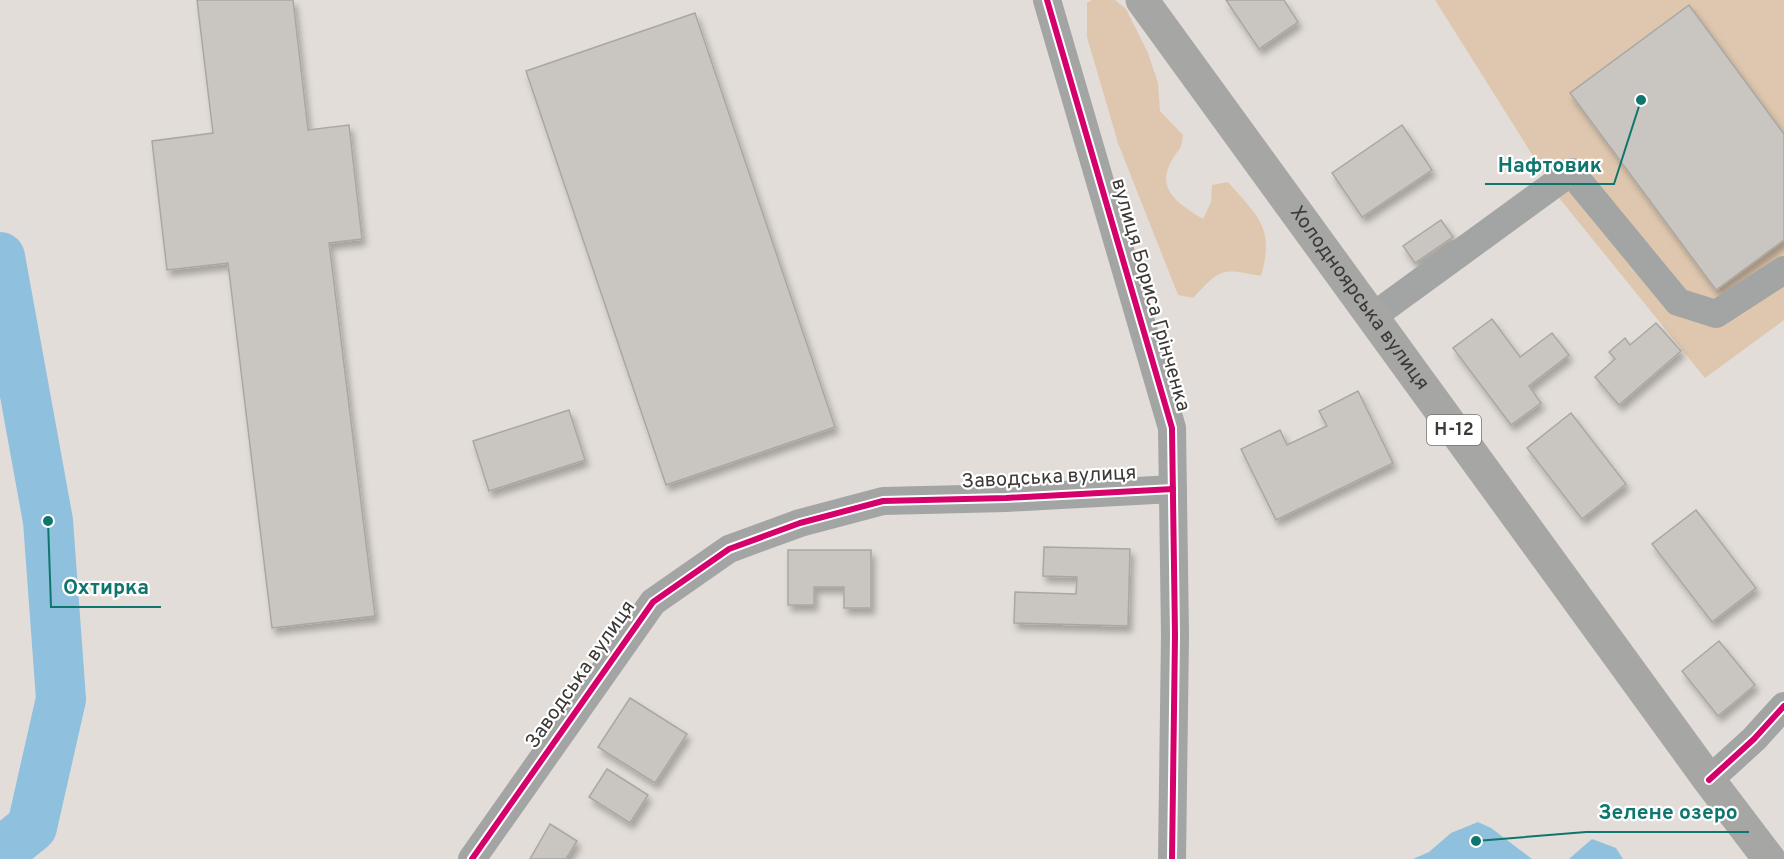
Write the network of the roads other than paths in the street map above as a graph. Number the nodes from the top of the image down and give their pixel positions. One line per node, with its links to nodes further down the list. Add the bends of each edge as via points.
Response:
1 (1047, 0): 5 (street, вулиця Бориса Грінченка, via 1172,428)
2 (1142, 0): 4 (main road, Холодноярська вулиця / Н-12)
3 (1784, 270): 4 (street, via 1716,314 1678,302 1571,172)
4 (1372, 317): 7 (main road, Холодноярська вулиця / Н-12)
5 (1173, 489): 8 (street, Заводська вулиця, via 884,501 800,523 729,549 653,602); 9 (street, вулиця Бориса Грінченка, via 1176,635)
6 (1784, 706): 7 (street)
7 (1709, 780): 10 (main road, Холодноярська вулиця / Н-12)
8 (472, 859)
9 (1172, 859)
10 (1768, 859)

